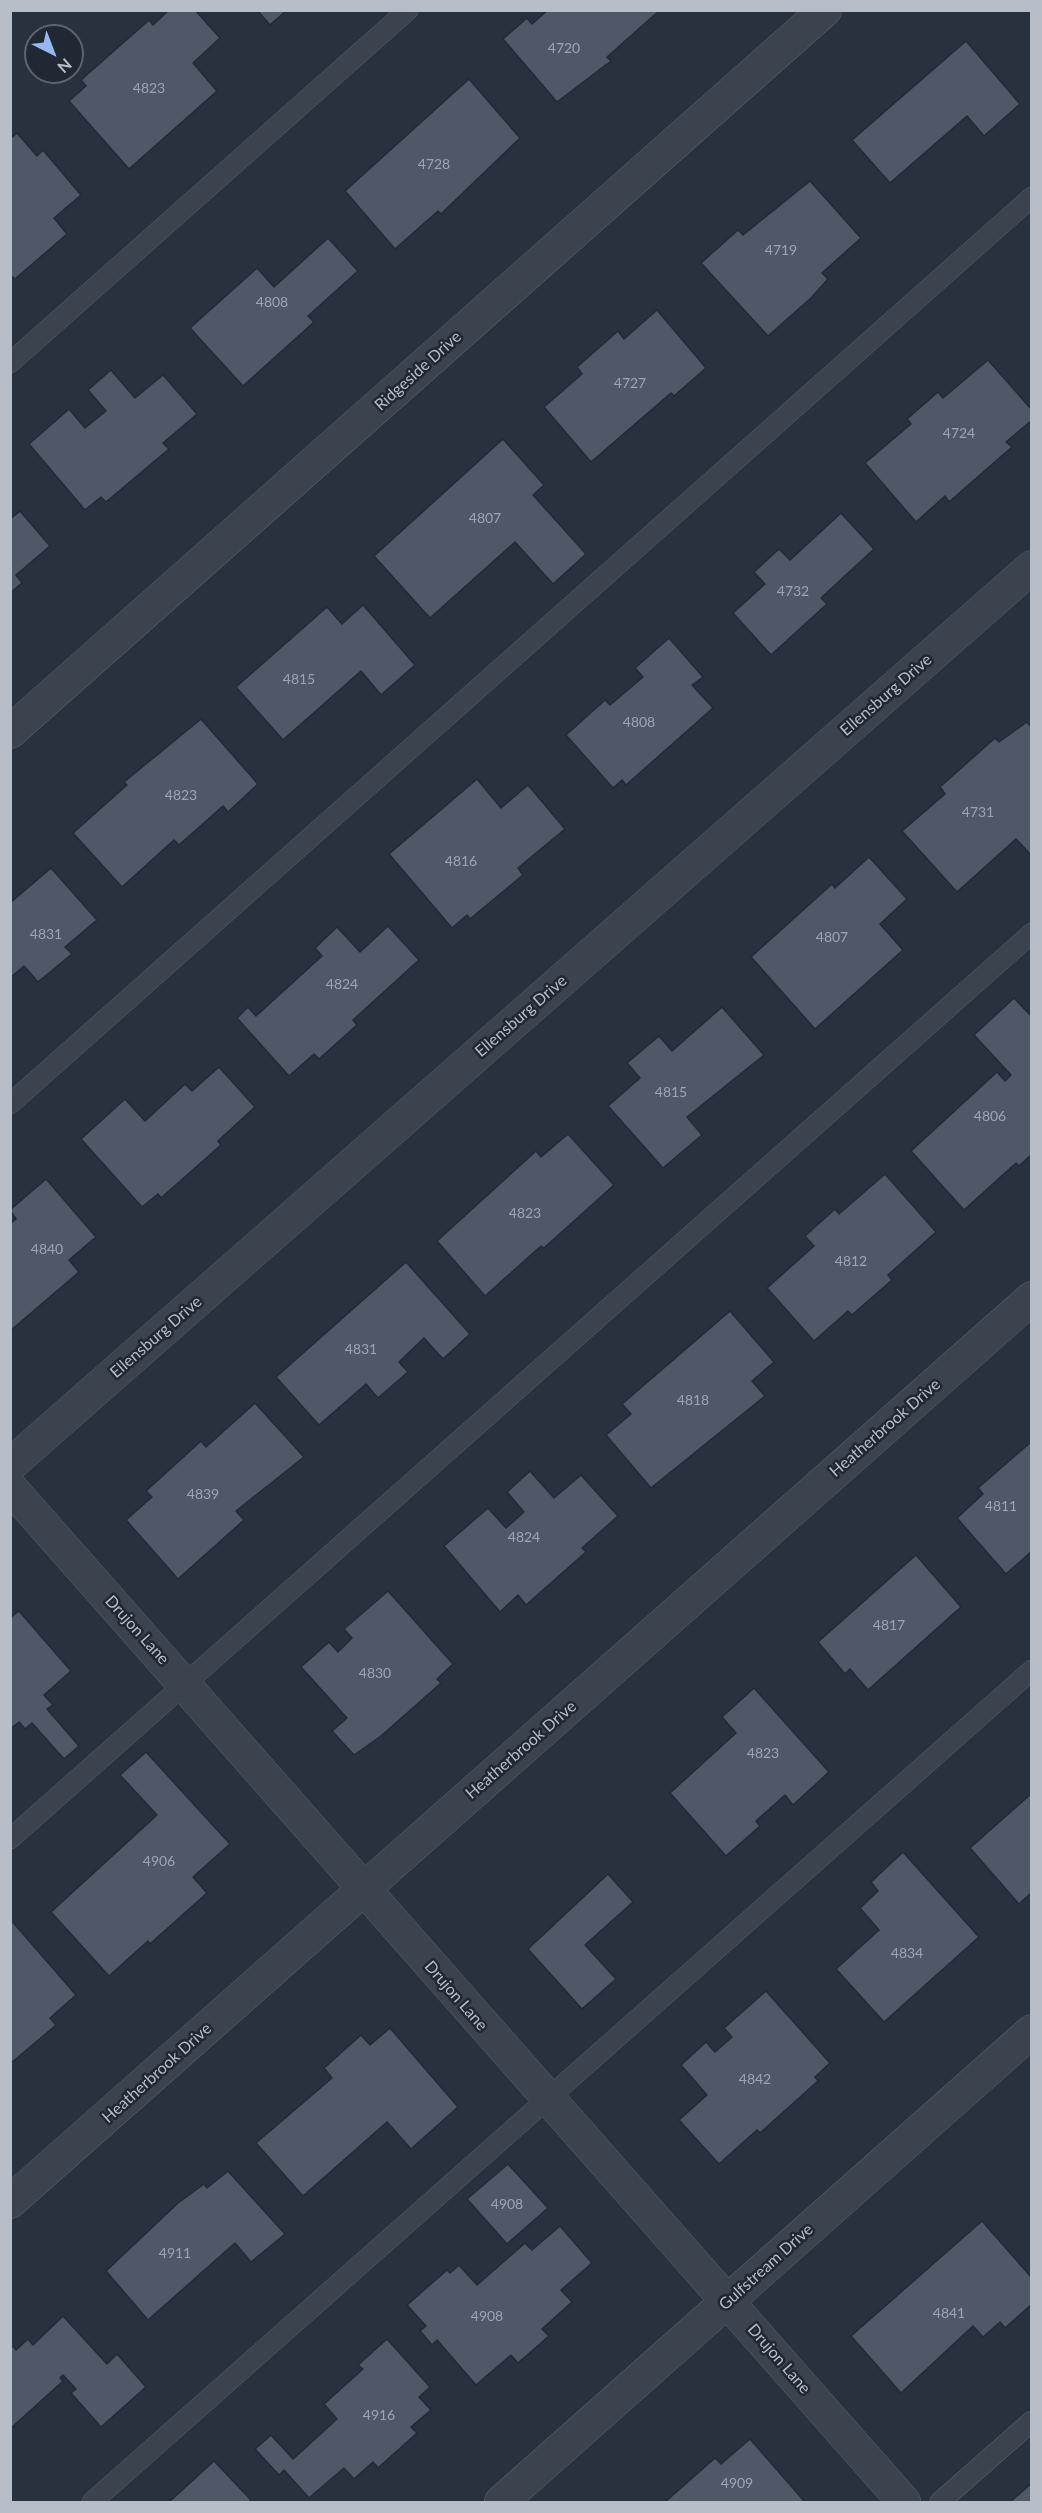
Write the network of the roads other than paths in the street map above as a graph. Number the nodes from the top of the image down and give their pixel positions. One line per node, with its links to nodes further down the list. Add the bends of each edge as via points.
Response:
1 (408, 10): 4 (lane)
2 (825, 10): 6 (street, Ridgeside Drive)
3 (1032, 197): 8 (lane)
4 (10, 363)
5 (1032, 567): 10 (street, Ellensburg Drive)
6 (10, 732)
7 (1032, 933): 13 (lane)
8 (10, 1104)
9 (1032, 1299): 15 (street, Heatherbrook Drive)
10 (10, 1465)
11 (10, 1487): 13 (street, Drujon Lane)
12 (1032, 1670): 17 (lane)
13 (185, 1684): 14 (lane); 15 (street, Drujon Lane)
14 (10, 1839)
15 (363, 1890): 17 (street, Drujon Lane); 18 (street, Heatherbrook Drive)
16 (1032, 2031): 19 (street, Gulfstream Drive)
17 (548, 2100): 19 (street, Drujon Lane); 21 (lane)
18 (10, 2202)
19 (728, 2301): 22 (street, Gulfstream Drive); 23 (street, Drujon Lane)
20 (1032, 2421): 24 (lane)
21 (92, 2502)
22 (501, 2502)
23 (904, 2502)
24 (940, 2502)

